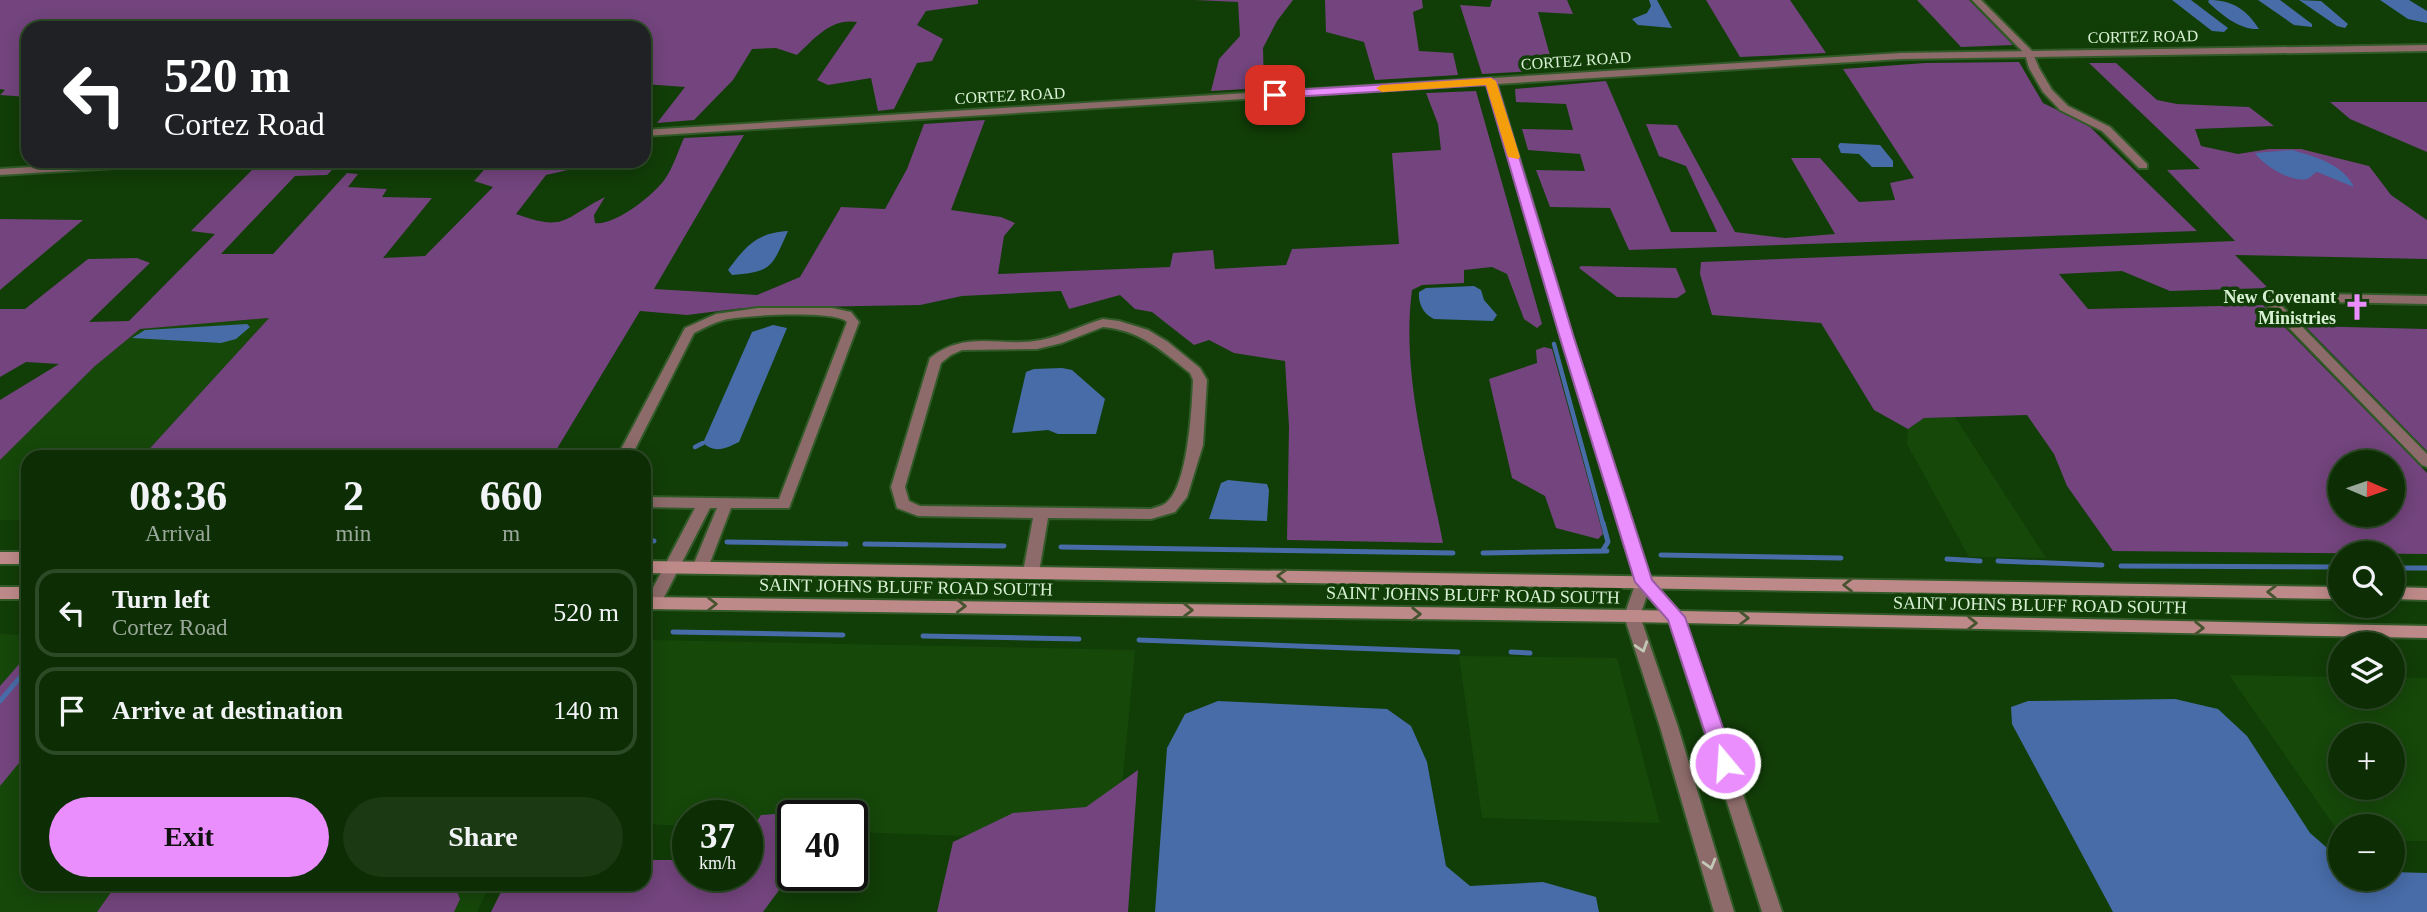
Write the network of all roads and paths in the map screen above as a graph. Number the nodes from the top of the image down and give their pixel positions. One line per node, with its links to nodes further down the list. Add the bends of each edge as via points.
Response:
1 (1976, 0): 3 (street)
2 (2427, 48): 3 (street, CORTEZ ROAD)
3 (2029, 53): 4 (street, CORTEZ ROAD, via 1901,56); 6 (street, via 2048,92 2064,108 2106,129)
4 (1491, 81): 5 (street, CORTEZ ROAD); 22 (street)
5 (651, 133)
6 (2143, 166)
7 (66, 168): 8 (street)
8 (0, 172)
9 (2427, 300): 11 (street, via 2266,296)
10 (628, 450): 14 (street, via 689,331 702,321 721,314 847,315 853,322 784,504)
11 (2427, 463)
12 (651, 502): 13 (street)
13 (705, 503): 14 (street); 19 (street)
14 (726, 503): 20 (street)
15 (1041, 513): 15 (street, via 918,511 902,504 898,487 935,361 945,351 961,346 1050,343 1103,323 1143,330 1200,380 1196,445 1180,497 1170,508 1151,514); 21 (street)
16 (0, 558): 17 (main road)
17 (21, 558)
18 (651, 567): 19 (main road, SAINT JOHNS BLUFF ROAD SOUTH)
19 (671, 567): 20 (main road, SAINT JOHNS BLUFF ROAD SOUTH); 28 (street)
20 (700, 568): 21 (main road, SAINT JOHNS BLUFF ROAD SOUTH)
21 (1031, 572): 22 (main road, SAINT JOHNS BLUFF ROAD SOUTH, one-way to 21)
22 (1644, 582): 25 (main road, SAINT JOHNS BLUFF ROAD SOUTH, one-way to 22); 30 (street); 31 (street)
23 (0, 593): 24 (main road)
24 (21, 593)
25 (2328, 593)
26 (2405, 593): 27 (main road)
27 (2427, 594)
28 (651, 598)
29 (651, 603): 30 (main road, SAINT JOHNS BLUFF ROAD SOUTH, one-way to 30)
30 (1632, 616): 31 (main road, SAINT JOHNS BLUFF ROAD SOUTH); 33 (street, one-way to 33)
31 (1676, 617): 32 (main road, SAINT JOHNS BLUFF ROAD SOUTH, one-way to 32); 34 (street)
32 (2427, 632)
33 (1724, 912)
34 (1772, 912)

